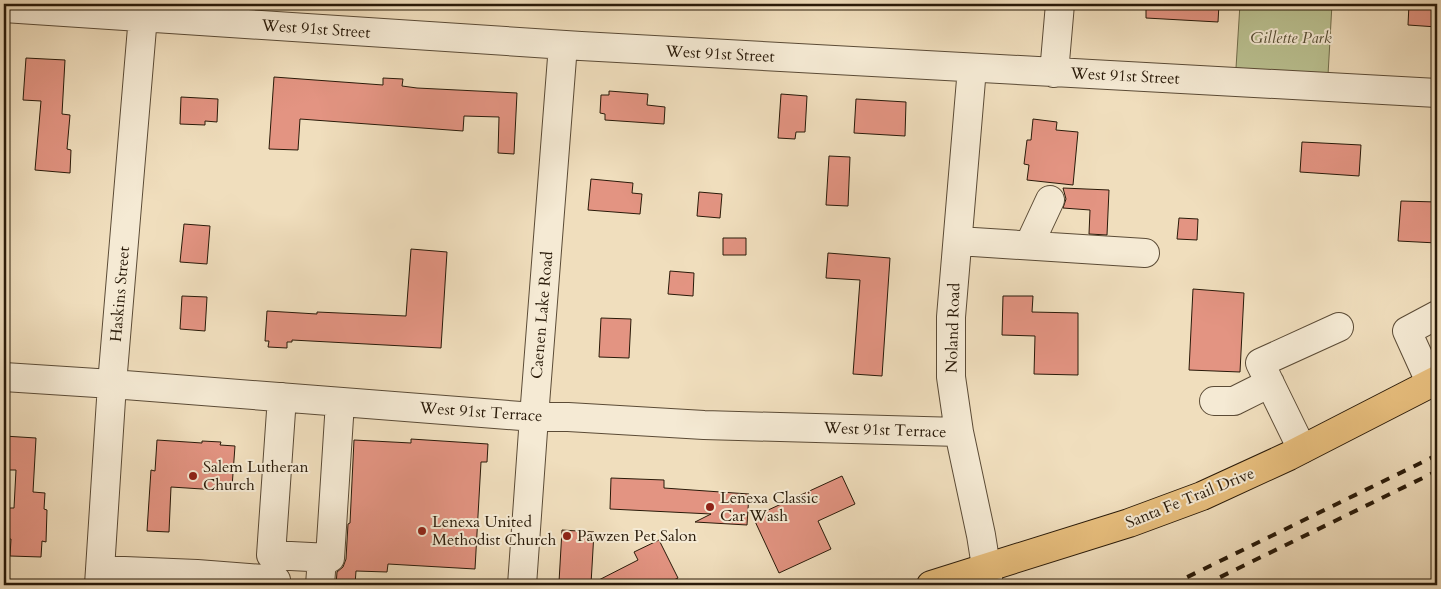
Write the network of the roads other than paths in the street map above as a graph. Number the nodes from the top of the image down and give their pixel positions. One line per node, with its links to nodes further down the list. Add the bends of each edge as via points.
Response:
1 (1060, 4): 6 (street)
2 (4, 8): 3 (street, West 91st Street)
3 (144, 11): 4 (street, West 91st Street); 17 (street, Haskins Street)
4 (563, 45): 5 (street, West 91st Street); 21 (street, Caenen Lake Road)
5 (972, 68): 6 (street, West 91st Street); 9 (street, Noland Road)
6 (1054, 73): 7 (street, West 91st Street)
7 (1437, 93)
8 (1050, 200): 10 (street)
9 (958, 241): 10 (street); 22 (street, Noland Road, via 951,377)
10 (1029, 245): 11 (street)
11 (1145, 253)
12 (1437, 315): 15 (street, via 1407,331)
13 (1339, 327): 16 (street, via 1260,363)
14 (4, 377): 17 (street, West 91st Terrace)
15 (1434, 382): 23 (main road, Santa Fe Trail Drive)
16 (1270, 383): 19 (street, via 1234,401); 23 (street)
17 (112, 384): 18 (street, West 91st Terrace); 26 (street, Haskins Street)
18 (282, 397): 20 (street, West 91st Terrace); 24 (street, via 271,555)
19 (1214, 401)
20 (340, 402): 21 (street, West 91st Terrace); 24 (street, via 330,558)
21 (534, 417): 22 (street, West 91st Terrace); 29 (street, Caenen Lake Road)
22 (959, 432): 25 (street, Noland Road)
23 (1302, 449): 25 (main road, Santa Fe Trail Drive, via 1202,496)
24 (322, 558): 28 (street)
25 (988, 576): 30 (main road, Santa Fe Trail Drive)
26 (100, 578): 27 (street, via 197,574 276,580)
27 (275, 585)
28 (320, 585)
29 (522, 585)
30 (931, 585)

